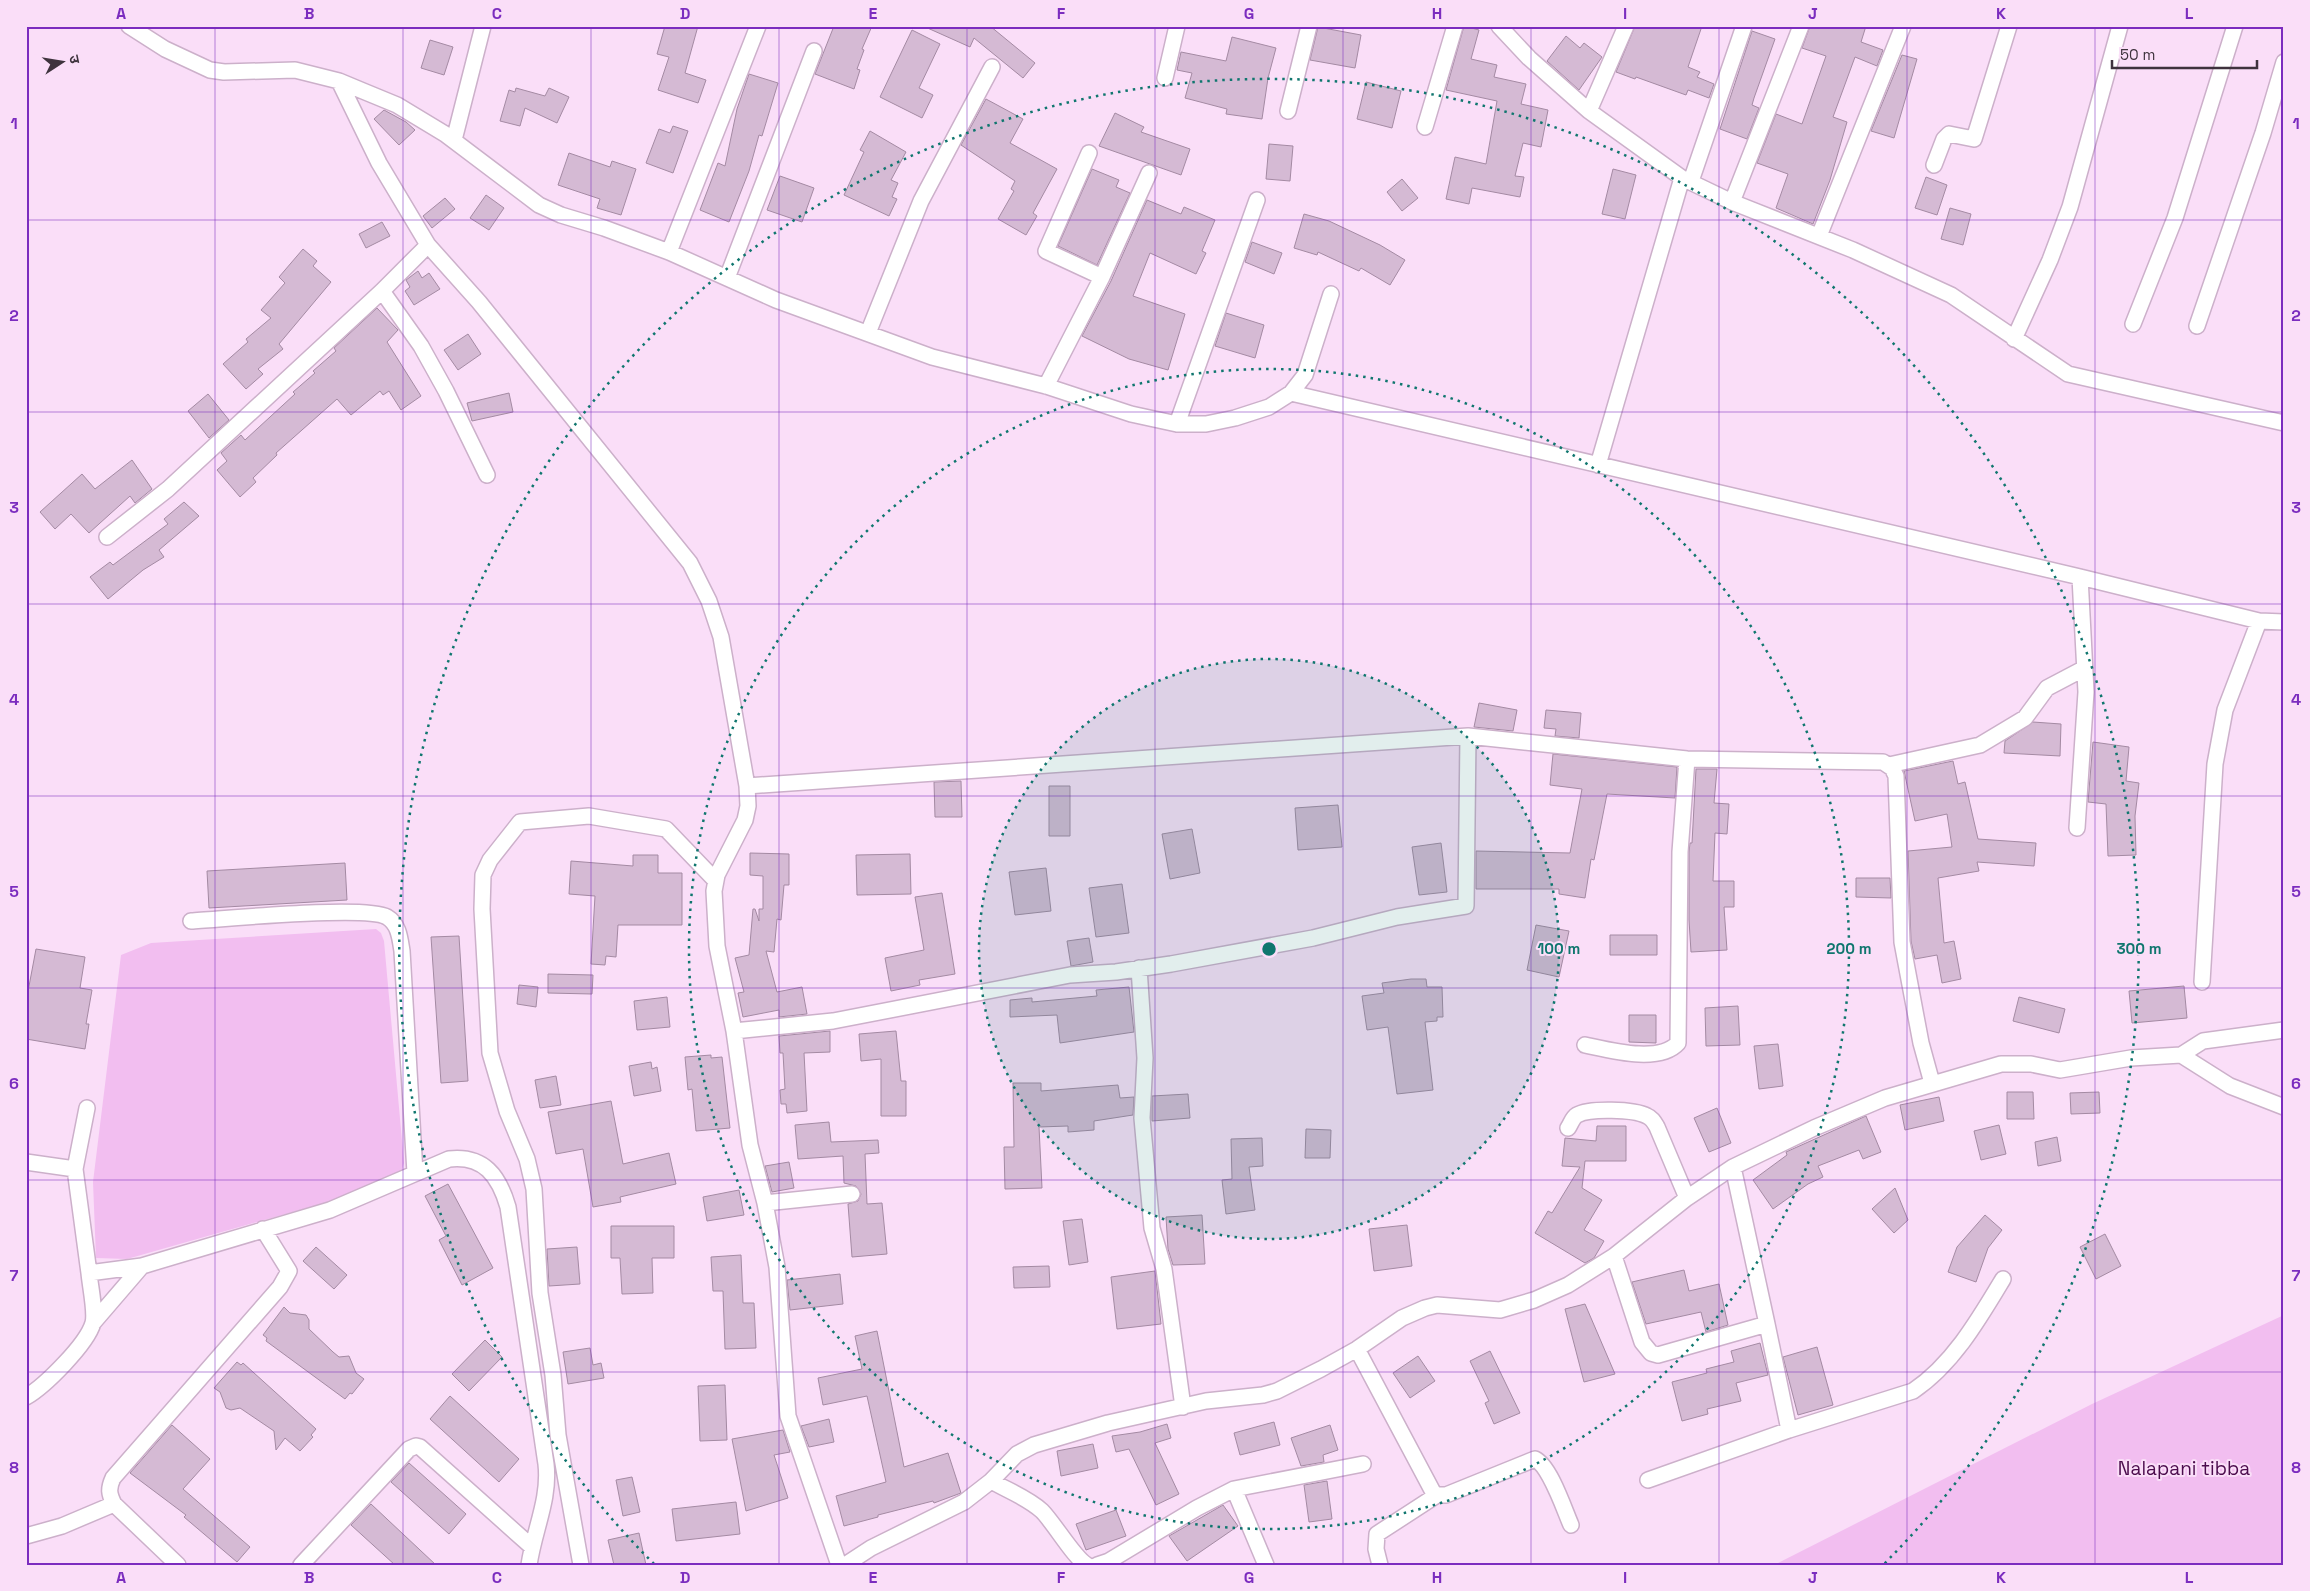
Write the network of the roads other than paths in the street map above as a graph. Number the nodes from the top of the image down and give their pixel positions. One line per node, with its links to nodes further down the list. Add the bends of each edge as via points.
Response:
1 (129, 26): 19 (street, via 165,49 210,70 295,70)
2 (483, 26): 23 (street)
3 (758, 26): 32 (street)
4 (1178, 26): 18 (street)
5 (1309, 26): 20 (street)
6 (1455, 26): 22 (street)
7 (1626, 26): 21 (street)
8 (1744, 26): 27 (street)
9 (1801, 26): 29 (street)
10 (1903, 26): 30 (street)
11 (2009, 26): 25 (street, via 1974,138 1949,134)
12 (2120, 26): 40 (street, via 2070,207)
13 (2235, 26): 37 (street, via 2175,218)
14 (1501, 27): 21 (street, via 1529,58)
15 (814, 51): 34 (street)
16 (2284, 62): 38 (street)
17 (992, 67): 39 (street, via 921,201)
18 (1166, 78)
19 (339, 81): 23 (street, via 397,105); 31 (street, via 379,164)
20 (1288, 111)
21 (1589, 111): 27 (street)
22 (1425, 127)
23 (454, 140): 32 (street, via 539,205)
24 (1089, 153): 33 (street, via 1046,251)
25 (1934, 165)
26 (1149, 173): 33 (street)
27 (1686, 180): 29 (street); 45 (street)
28 (1257, 200): 44 (street)
29 (1732, 202): 30 (street)
30 (1820, 236): 40 (street, via 1951,295)
31 (428, 244): 35 (street); 55 (street, via 479,302 690,563 709,601 721,637)
32 (669, 252): 34 (street)
33 (1102, 277): 41 (street)
34 (727, 278): 39 (street, via 776,300)
35 (382, 290): 46 (street, via 425,353); 47 (street, via 168,489)
36 (1330, 294): 42 (street, via 1305,375)
37 (2133, 324)
38 (2197, 326)
39 (868, 333): 41 (street, via 932,357)
40 (2014, 338): 43 (street, via 2068,374)
41 (1046, 386): 44 (street, via 1131,414)
42 (1291, 393): 44 (street, via 1269,406 1235,418 1206,424); 45 (street)
43 (2284, 423)
44 (1177, 424)
45 (1598, 465): 48 (street)
46 (487, 475)
47 (108, 537)
48 (2080, 577): 49 (street); 51 (street)
49 (2259, 621): 50 (street); 60 (street, via 2225,710 2215,764)
50 (2284, 622)
51 (2084, 668): 54 (street, via 2047,688 2025,718 1980,745); 56 (street, via 2086,692)
52 (1468, 736): 53 (street); 55 (street); 59 (street, via 1466,906 1388,919 1313,938)
53 (1686, 759): 54 (street, via 1883,762); 63 (street, via 1680,852 1678,1043 1672,1049 1654,1054)
54 (1889, 765): 65 (street, via 1896,776 1901,925 1906,969)
55 (747, 786): 57 (street, via 746,820)
56 (2077, 828)
57 (716, 881): 62 (street, via 713,909 717,946); 99 (street, via 666,828 589,816 520,822 482,875 490,1053 507,1111 527,1159 534,1189 540,1293 553,1375 558,1435)
58 (191, 921): 72 (street, via 346,913 381,915 395,925 402,951)
59 (1139, 968): 62 (street, via 1070,975 833,1021); 85 (street, via 1145,1058 1142,1118 1152,1228 1164,1269)
60 (2202, 982)
61 (2284, 1030): 64 (street, via 2203,1041)
62 (734, 1031): 75 (street, via 750,1145)
63 (1585, 1045)
64 (2181, 1055): 65 (street, via 2132,1058 2060,1070 2031,1064 2001,1064); 66 (street, via 2230,1086)
65 (1932, 1083): 70 (street, via 1814,1128)
66 (2284, 1107)
67 (87, 1108): 71 (street)
68 (1568, 1128): 74 (street, via 1576,1116 1584,1113 1629,1111 1646,1115 1657,1127)
69 (26, 1162): 71 (street)
70 (1733, 1167): 74 (street); 82 (street)
71 (75, 1170): 79 (street)
72 (415, 1173): 76 (street, via 330,1210); 95 (street, via 449,1159 465,1157 475,1160 494,1176 505,1196 548,1480)
73 (852, 1194): 75 (street)
74 (1687, 1198): 77 (street)
75 (765, 1204): 100 (street, via 777,1267 788,1416)
76 (263, 1228): 78 (street); 92 (street, via 286,1265 288,1275 113,1478 108,1493)
77 (1614, 1256): 82 (street, via 1642,1342 1651,1353 1658,1354); 83 (street, via 1568,1285 1512,1307 1490,1310 1437,1305 1420,1309)
78 (142, 1266): 79 (street); 81 (street)
79 (89, 1273): 81 (street)
80 (2003, 1279): 86 (street, via 1974,1326 1926,1382 1913,1391)
81 (93, 1323): 84 (street, via 71,1357)
82 (1768, 1324): 86 (street)
83 (1357, 1349): 85 (street, via 1277,1391); 91 (street, via 1430,1488)
84 (26, 1397)
85 (1183, 1407): 89 (street, via 1108,1423 1034,1444 1017,1454)
86 (1789, 1430): 88 (street)
87 (1363, 1464): 90 (street)
88 (1648, 1480)
89 (991, 1481): 101 (street, via 964,1502 871,1548); 102 (street, via 1040,1509 1056,1525 1080,1560)
90 (1234, 1488): 103 (street); 104 (street)
91 (1437, 1495): 93 (street, via 1473,1486 1535,1460 1542,1462); 105 (street, via 1377,1534)
92 (114, 1504): 94 (street, via 62,1526); 96 (street)
93 (1571, 1525)
94 (26, 1536)
95 (532, 1546): 97 (street, via 416,1446 409,1449); 98 (street)
96 (178, 1565)
97 (301, 1565)
98 (529, 1565)
99 (581, 1565)
100 (839, 1565)
101 (845, 1565)
102 (1088, 1565)
103 (1097, 1565)
104 (1266, 1565)
105 (1380, 1565)

